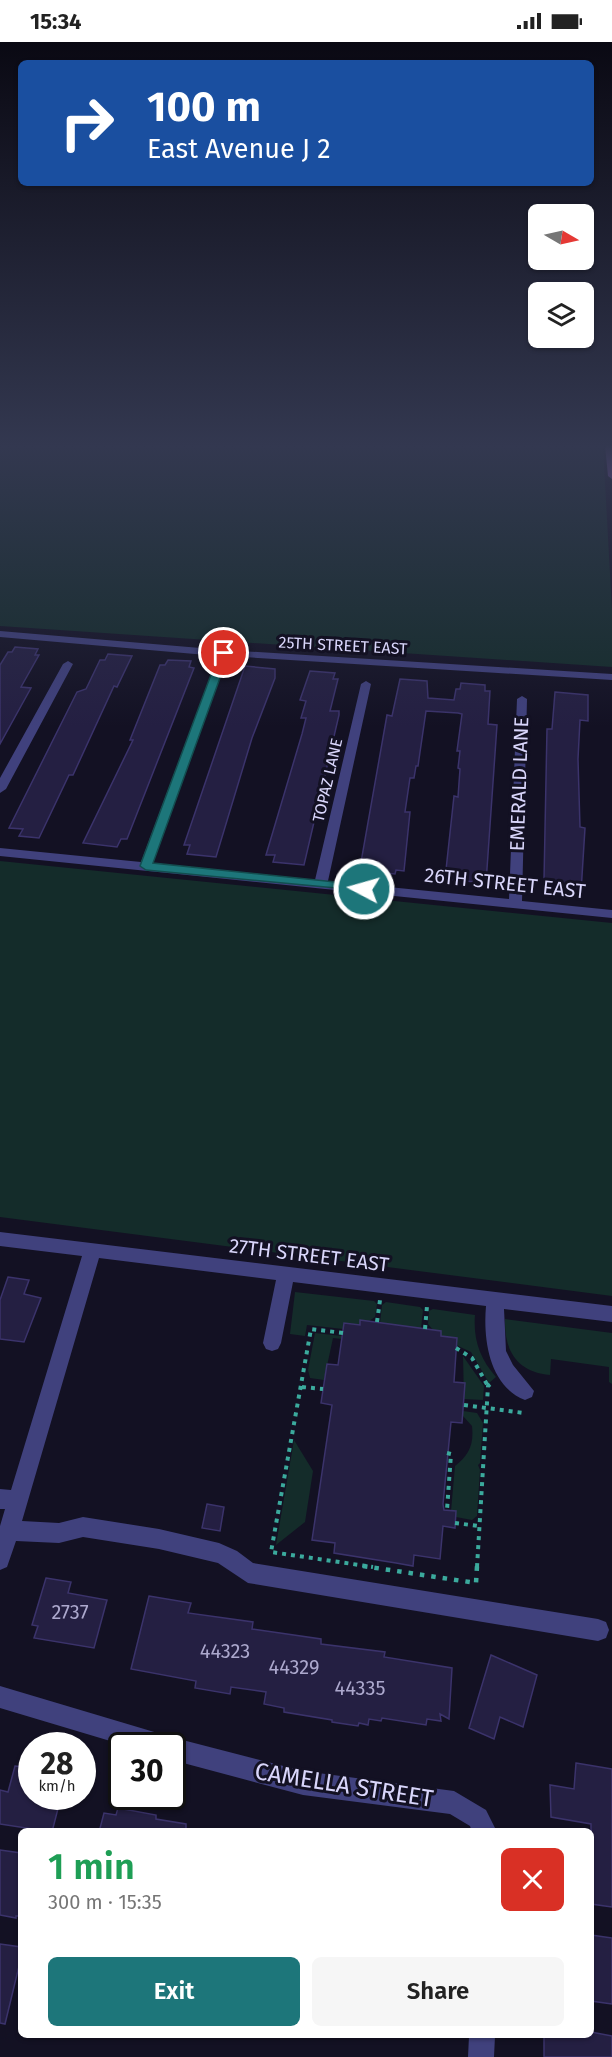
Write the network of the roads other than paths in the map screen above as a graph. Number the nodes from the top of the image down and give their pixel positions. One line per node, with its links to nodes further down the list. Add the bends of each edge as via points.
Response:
1 (0, 634): 2 (street, 25TH STREET EAST)
2 (224, 653): 4 (street, 25TH STREET EAST); 9 (street)
3 (68, 664): 7 (street)
4 (612, 677)
5 (366, 684): 10 (street, TOPAZ LANE)
6 (522, 699): 11 (street, EMERALD LANE)
7 (0, 789)
8 (0, 852): 9 (street, 26TH STREET EAST)
9 (146, 866): 10 (street, 26TH STREET EAST)
10 (321, 884): 11 (street, 26TH STREET EAST)
11 (515, 904): 12 (street, 26TH STREET EAST)
12 (612, 914)
13 (0, 1239): 14 (street, 27TH STREET EAST)
14 (92, 1252): 15 (street, 27TH STREET EAST); 20 (street)
15 (286, 1274): 16 (street, 27TH STREET EAST); 18 (street)
16 (495, 1302): 17 (street, 27TH STREET EAST); 19 (street, via 492,1338 496,1355)
17 (612, 1314)
18 (272, 1343)
19 (525, 1391)
20 (9, 1500): 21 (street)
21 (9, 1530): 22 (street); 23 (street, via 59,1533 83,1527 202,1548 230,1558 248,1574)
22 (0, 1560)
23 (598, 1630)
24 (0, 1697): 25 (street)
25 (118, 1732)
26 (186, 1752): 27 (street, CAMELLA STREET, via 303,1783 453,1803)
27 (482, 1825)
28 (482, 2038): 29 (street)
29 (481, 2057)

